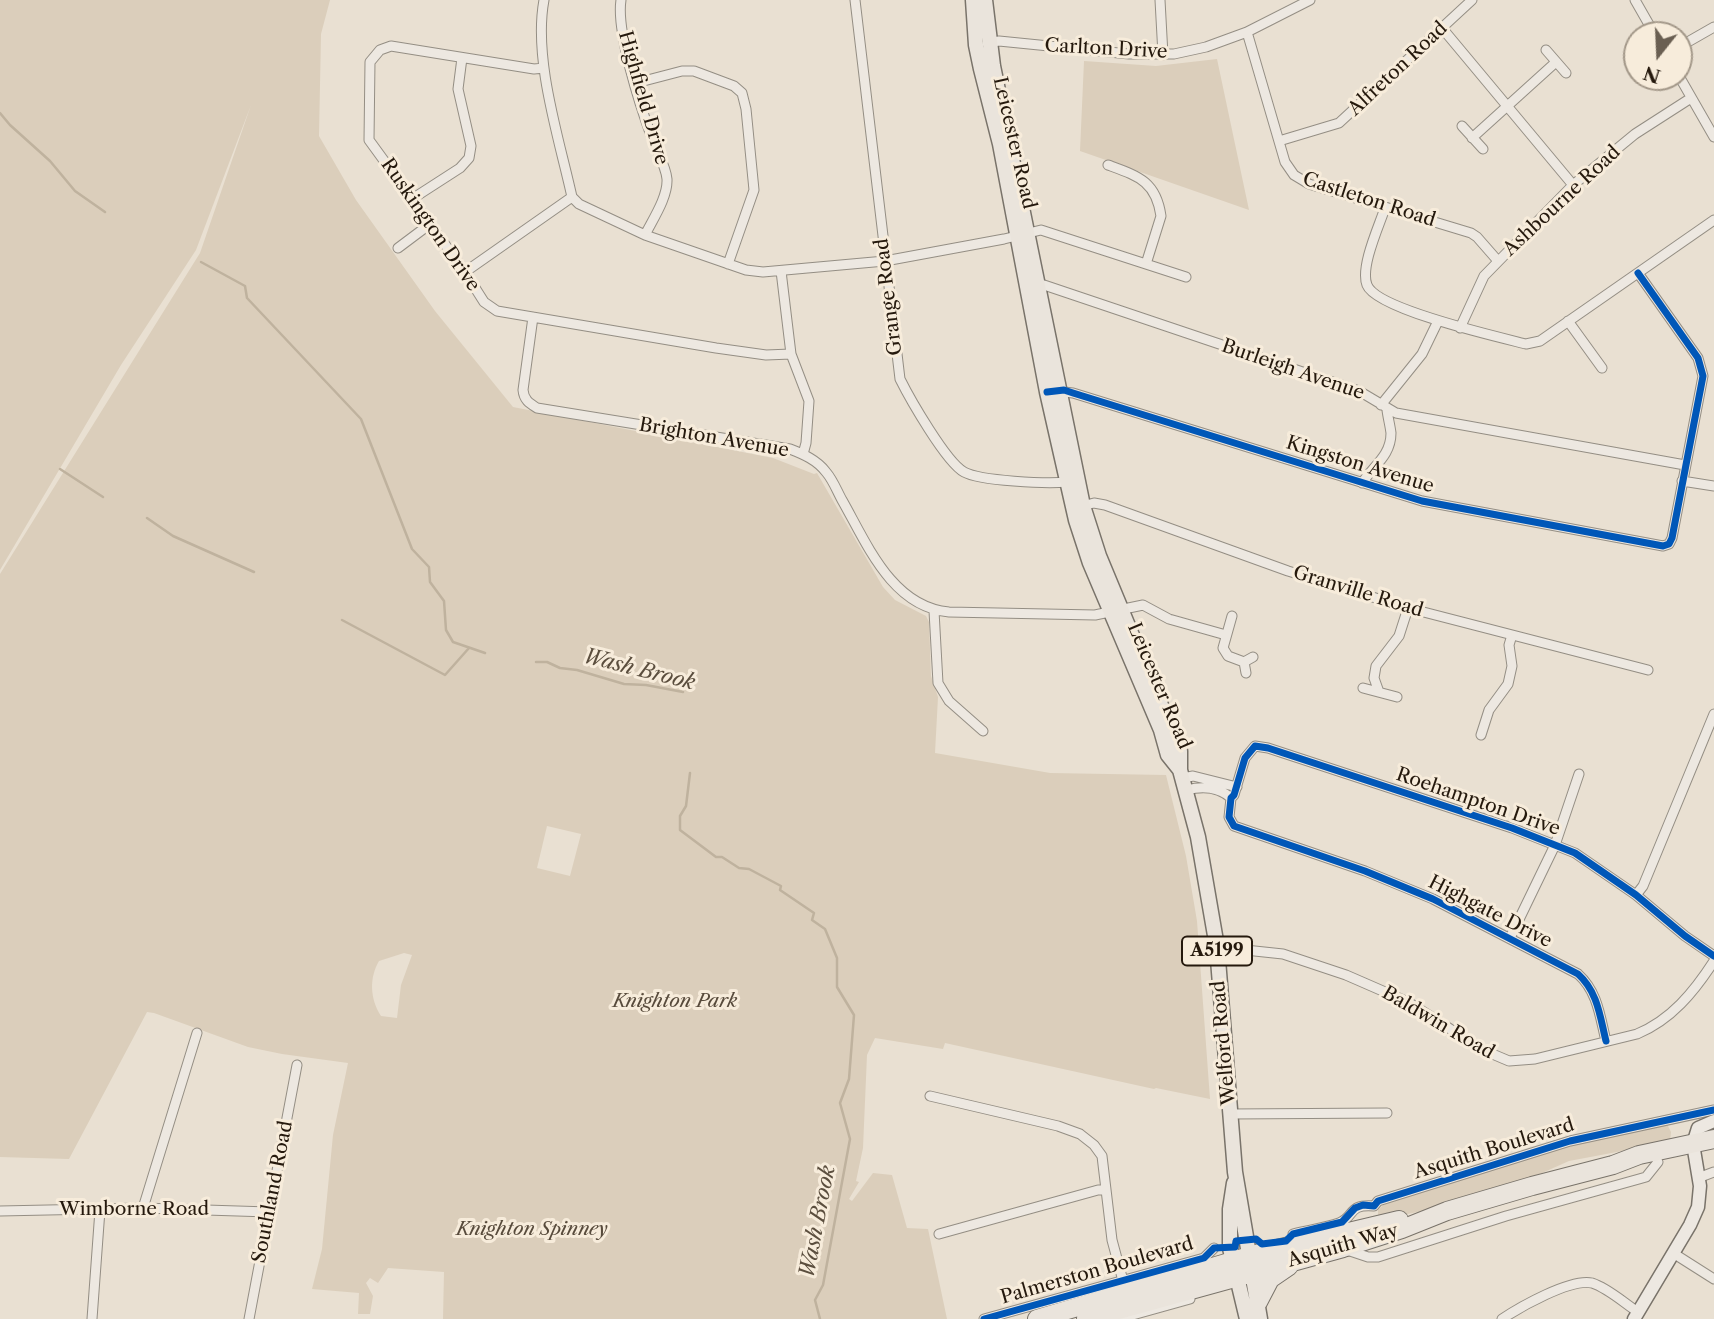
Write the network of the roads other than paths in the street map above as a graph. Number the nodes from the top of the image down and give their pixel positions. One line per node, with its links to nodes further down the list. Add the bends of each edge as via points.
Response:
1 (544, 0): 20 (street)
2 (621, 0): 22 (street, Highfield Drive, via 624,41)
3 (855, 0): 41 (street, Grange Road)
4 (973, 0): 15 (main road, Leicester Road / A5199)
5 (985, 0): 15 (main road, Leicester Road / A5199)
6 (1160, 0): 17 (street)
7 (1310, 0): 13 (street, Carlton Drive)
8 (1472, 0): 12 (street, Alfreton Road)
9 (1635, 0): 10 (street)
10 (1648, 21)
11 (1714, 27): 14 (street)
12 (1441, 28): 25 (street); 29 (street, Alfreton Road, via 1339,123)
13 (1247, 32): 17 (street, Carlton Drive, via 1206,47); 29 (street, Castleton Road)
14 (1693, 39)
15 (983, 44): 17 (street, Carlton Drive, via 999,41); 39 (main road, Leicester Road / A5199, via 1000,144)
16 (1546, 50): 19 (street)
17 (1163, 55)
18 (462, 58): 20 (street, Ruskington Drive); 34 (street, via 458,89 470,136 469,158); 34 (street, Ruskington Drive, via 391,46 370,62 369,140)
19 (1556, 62): 21 (street); 25 (street)
20 (544, 68): 33 (street)
21 (1566, 73)
22 (636, 83): 38 (street, Highfield Drive, via 667,179); 43 (street, via 694,71 742,93 754,190)
23 (1687, 91): 24 (street)
24 (1691, 98): 27 (street); 32 (street, Ashbourne Road, via 1635,134)
25 (1507, 106): 28 (street); 32 (street)
26 (1462, 127): 28 (street)
27 (1714, 137)
28 (1472, 138): 30 (street)
29 (1279, 141): 35 (street, Castleton Road, via 1285,162 1300,180)
30 (1483, 149)
31 (1108, 165): 44 (street, via 1140,176 1150,185 1160,209)
32 (1573, 185): 42 (street, Ashbourne Road)
33 (572, 197): 38 (street); 46 (street)
34 (412, 199): 37 (street, Ruskington Drive)
35 (1385, 208): 42 (street, Castleton Road, via 1471,233); 51 (street, via 1365,271 1368,286 1377,296)
36 (1714, 220): 47 (street)
37 (430, 224): 40 (street); 46 (street, Ruskington Drive)
38 (645, 234): 43 (street)
39 (1023, 234): 41 (street); 44 (street, via 1041,230); 49 (main road, Leicester Road / A5199)
40 (398, 248)
41 (885, 261): 45 (street); 61 (street, Grange Road, via 900,379 951,460 967,474)
42 (1498, 261): 53 (street, Ashbourne Road, via 1484,276)
43 (728, 264): 45 (street)
44 (1146, 264): 48 (street)
45 (781, 271): 54 (street)
46 (465, 272): 50 (street, Ruskington Drive, via 484,302 497,311)
47 (1638, 273): 52 (street); 59 (street, via 1698,358 1703,376)
48 (1186, 277)
49 (1033, 286): 56 (main road, Leicester Road / A5199); 57 (street, Burleigh Avenue, via 1359,391)
50 (533, 317): 54 (street, Ruskington Drive, via 741,352); 58 (street, Brighton Avenue, via 523,390 528,403 537,408)
51 (1438, 321): 53 (street); 57 (street, via 1422,354)
52 (1568, 321): 53 (street, via 1540,341 1526,344); 55 (street)
53 (1460, 328)
54 (791, 354): 58 (street, via 809,401)
55 (1602, 368)
56 (1054, 391): 61 (main road, Leicester Road / A5199); 62 (street, Kingston Avenue); 64 (main road, Leicester Road / A5199)
57 (1384, 408): 59 (street, Burleigh Avenue, via 1407,416); 62 (street, via 1391,434 1389,447)
58 (803, 454): 66 (street, Brighton Avenue, via 827,473 900,590)
59 (1685, 465): 60 (street)
60 (1682, 481): 62 (street, Kingston Avenue, via 1672,538 1669,544 1658,545 1422,502); 63 (street)
61 (1067, 482): 64 (main road, Leicester Road / A5199)
62 (1362, 483)
63 (1714, 486)
64 (1078, 507): 65 (street, Granville Road, via 1105,505 1288,571); 67 (main road, Leicester Road / A5199, via 1090,563)
65 (1408, 608): 70 (street, Granville Road); 74 (street, via 1399,636 1376,666)
66 (934, 611): 67 (street, Brighton Avenue); 77 (street, via 938,683 949,701)
67 (1116, 612): 69 (street, Brighton Avenue, via 1143,605 1169,619); 80 (main road, Leicester Road / A5199, via 1168,755)
68 (1232, 616): 69 (street)
69 (1226, 635): 72 (street, via 1225,652 1249,660)
70 (1512, 635): 71 (street, Granville Road); 78 (street, via 1507,684 1489,710)
71 (1648, 670)
72 (1246, 673)
73 (1363, 688): 74 (street)
74 (1379, 692): 75 (street)
75 (1397, 697)
76 (1714, 714): 83 (street)
77 (983, 731)
78 (1481, 735)
79 (1579, 774): 82 (street)
80 (1183, 779): 81 (street); 85 (main road, Welford Road / A5199, via 1204,863)
81 (1234, 792): 82 (street, Roehampton Drive, via 1248,752 1260,746); 84 (street, Highgate Drive, via 1229,817 1239,830 1365,871)
82 (1555, 845): 83 (street, Roehampton Drive, via 1585,858); 84 (street)
83 (1636, 895): 86 (street, Roehampton Drive)
84 (1510, 938): 88 (street, Highgate Drive, via 1578,974 1589,985)
85 (1217, 947): 88 (street, Baldwin Road, via 1283,954 1346,975 1408,1002 1508,1061 1523,1062); 93 (main road, Welford Road / A5199)
86 (1714, 958): 88 (street, Baldwin Road, via 1663,1021 1637,1034)
87 (197, 1033): 104 (street)
88 (1606, 1041)
89 (297, 1065): 108 (street, Southland Road)
90 (930, 1096): 102 (street, via 1080,1134 1102,1156)
91 (1714, 1110): 103 (street, Asquith Boulevard, via 1570,1141)
92 (1387, 1113): 93 (street)
93 (1230, 1114): 116 (main road, Welford Road / A5199, via 1242,1205)
94 (1714, 1121): 96 (street, via 1698,1128)
95 (1714, 1139): 96 (highway, Asquith Way)
96 (1694, 1149): 97 (highway, Asquith Way); 98 (highway, Asquith Way); 99 (highway, Asquith Way, via 1639,1155); 101 (street)
97 (1714, 1151)
98 (1658, 1162): 99 (highway, Asquith Way); 113 (street, via 1639,1179 1378,1257)
99 (1613, 1165): 107 (highway, Asquith Way)
100 (1714, 1172): 101 (street)
101 (1698, 1178): 114 (street, via 1698,1207)
102 (1105, 1190): 110 (street); 118 (street)
103 (1374, 1206): 109 (street, via 1373,1215); 111 (street, Asquith Boulevard, via 1355,1208 1342,1222)
104 (143, 1208): 105 (street, Wimborne Road); 108 (street, Wimborne Road)
105 (100, 1210): 106 (street, Wimborne Road); 124 (street)
106 (0, 1211)
107 (1447, 1211): 109 (highway, Asquith Way); 113 (highway, Asquith Way)
108 (269, 1212): 125 (street, Southland Road)
109 (1380, 1224): 116 (highway, Asquith Way)
110 (939, 1234)
111 (1293, 1234)
112 (1214, 1248): 118 (street, Palmerston Boulevard, via 1204,1258)
113 (1343, 1248): 115 (highway, Asquith Way)
114 (1673, 1254): 117 (street); 122 (street)
115 (1298, 1260): 116 (highway, Asquith Way); 121 (highway, via 1270,1279)
116 (1243, 1266): 118 (highway); 119 (highway); 121 (main road, Welford Road / A5199); 130 (main road, Welford Road / A5199)
117 (1714, 1279)
118 (1124, 1287): 119 (highway, via 1132,1298); 126 (street, Palmerston Boulevard); 127 (highway)
119 (1168, 1295): 128 (highway)
120 (1190, 1299): 123 (street)
121 (1259, 1311)
122 (1636, 1316): 131 (street, via 1602,1287 1586,1283 1544,1296)
123 (1131, 1317): 129 (street)
124 (92, 1319)
125 (249, 1319)
126 (984, 1319)
127 (1037, 1319)
128 (1086, 1319)
129 (1118, 1319)
130 (1247, 1319)
131 (1502, 1319)

